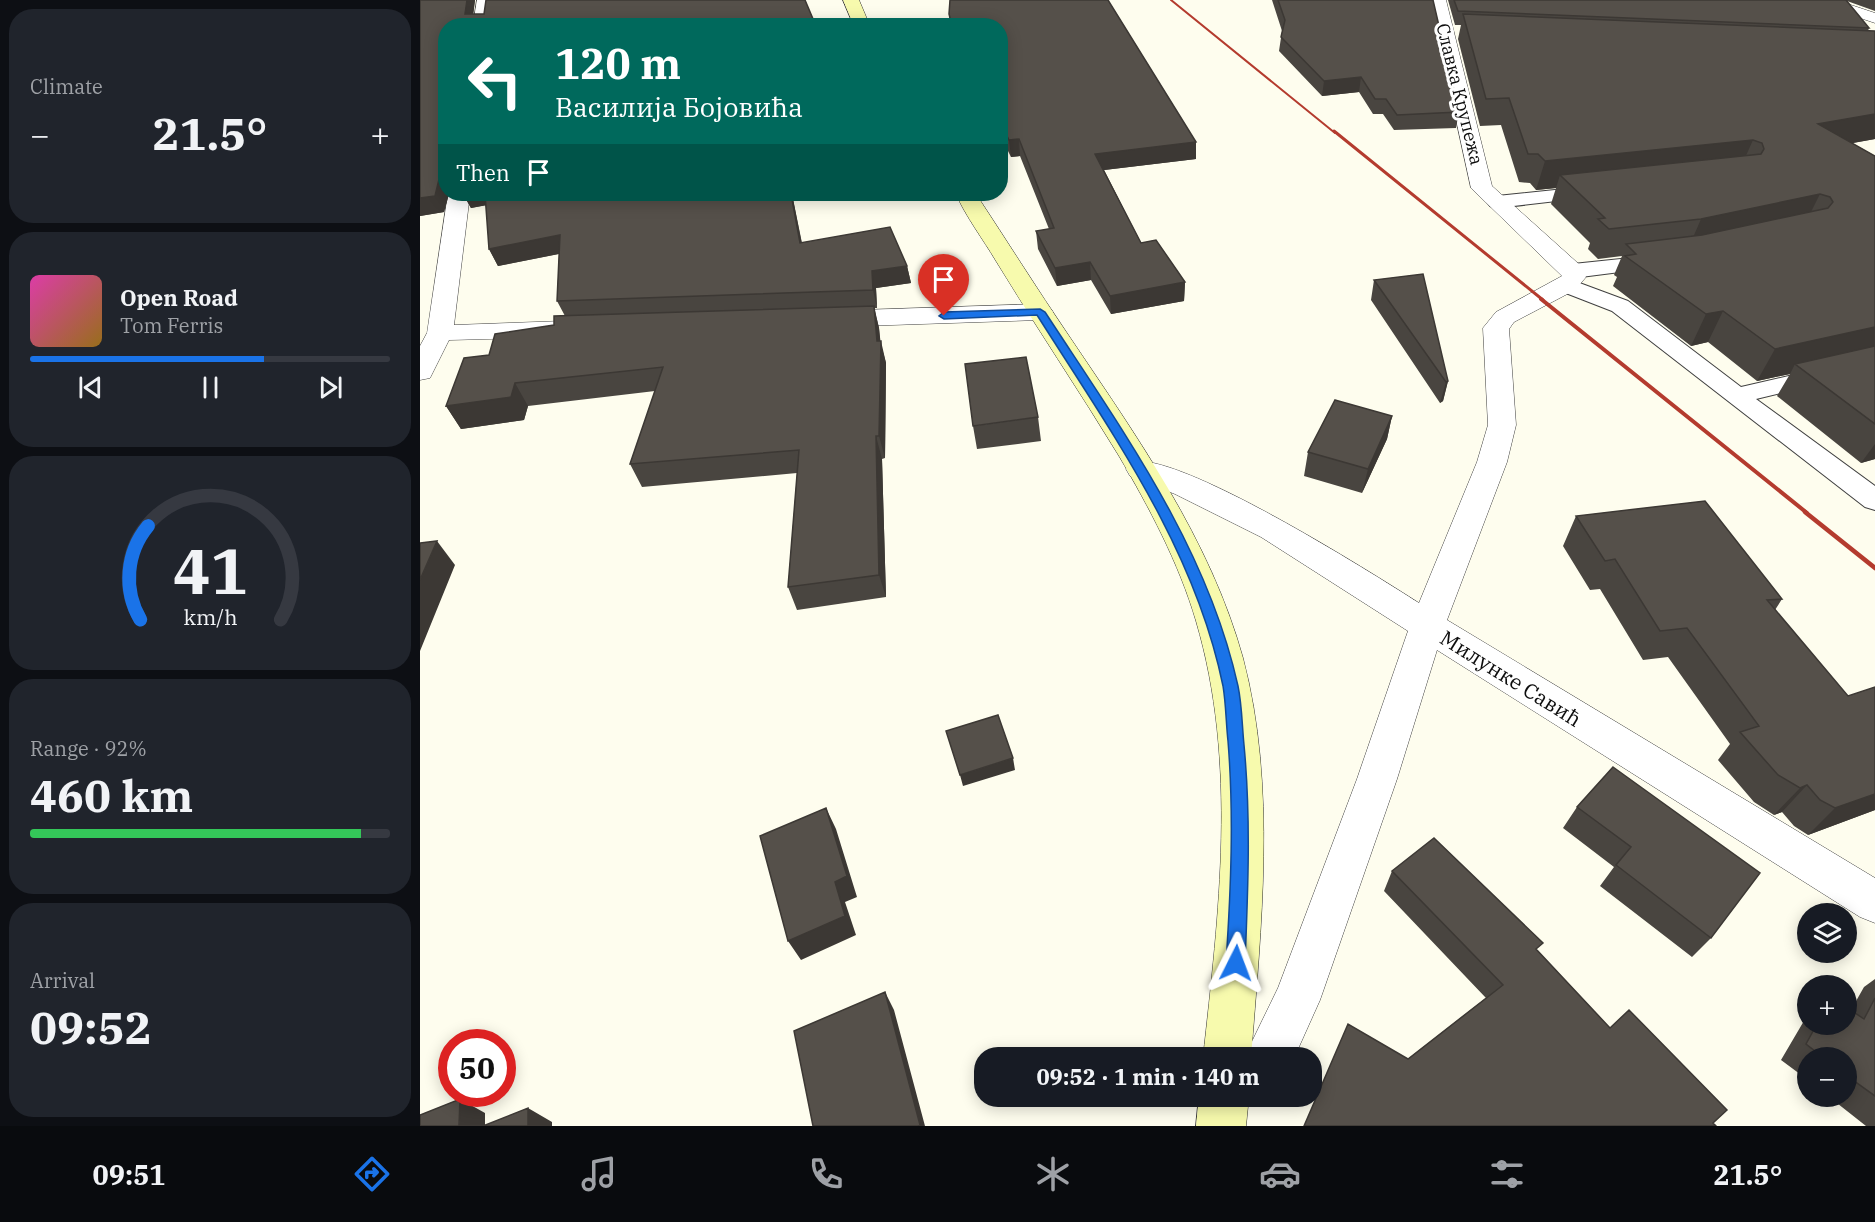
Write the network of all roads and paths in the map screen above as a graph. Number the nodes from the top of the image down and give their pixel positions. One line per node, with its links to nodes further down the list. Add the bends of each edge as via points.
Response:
1 (484, 0): 5 (street)
2 (851, 0): 6 (main road)
3 (1438, 0): 8 (street, Славка Крупежа)
4 (1821, 0): 7 (street)
5 (482, 18)
6 (859, 18)
7 (1875, 18)
8 (1444, 32): 9 (street); 11 (street, Славка Крупежа)
9 (1468, 33)
10 (1613, 190): 11 (lane)
11 (1490, 195): 15 (street)
12 (458, 201): 19 (street)
13 (970, 201): 16 (main road)
14 (1678, 258): 15 (lane)
15 (1569, 278): 22 (lane, via 1620,306); 25 (street, via 1505,317 1496,328 1502,425 1485,483)
16 (1040, 312): 17 (street); 23 (main road)
17 (812, 320)
18 (584, 328): 19 (street)
19 (440, 333): 21 (street)
20 (1875, 363): 22 (lane)
21 (420, 372)
22 (1736, 396): 24 (lane)
23 (1141, 469): 25 (street, Милунке Савић, via 1201,491 1274,529); 27 (main road, via 1200,586 1231,689 1240,794 1240,871)
24 (1875, 500)
25 (1427, 626): 26 (street, Милунке Савић); 28 (street, via 1377,779 1297,1000)
26 (1875, 902)
27 (1228, 1047)
28 (1274, 1047)
29 (1223, 1107): 31 (main road)
30 (1235, 1107): 31 (street)
31 (1222, 1126)

